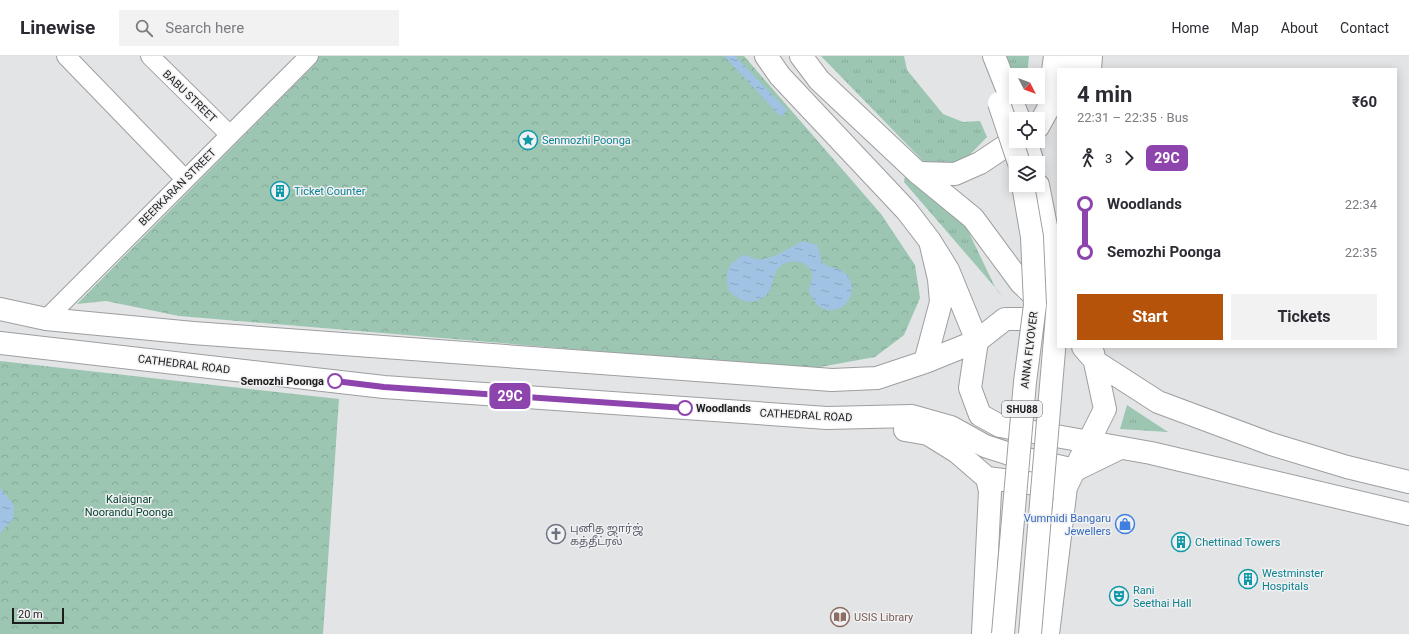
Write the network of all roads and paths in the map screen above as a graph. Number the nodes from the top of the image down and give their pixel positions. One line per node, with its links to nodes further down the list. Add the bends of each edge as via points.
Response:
1 (66, 56): 19 (street)
2 (150, 56): 15 (street, BABU STREET)
3 (309, 56): 15 (street, BEERKARAN STREET)
4 (766, 56): 22 (main road, via 780,76 907,211)
5 (801, 56): 18 (main road, via 819,80)
6 (979, 56): 17 (main road, bridge, via 999,103)
7 (994, 56): 13 (main road)
8 (1056, 56): 14 (main road)
9 (1075, 56): 11 (main road)
10 (1091, 56): 12 (main road)
11 (1074, 68)
12 (1090, 68)
13 (1016, 112)
14 (1045, 114)
15 (230, 135): 19 (street, BEERKARAN STREET)
16 (1009, 144): 18 (main road, via 980,163 955,174)
17 (1017, 156)
18 (918, 173): 25 (main road, via 974,218 1021,283)
19 (185, 179): 27 (street, BEERKARAN STREET)
20 (1024, 192): 41 (main road, ANNA FLYOVER / SHU88, bridge, via 1032,237 1035,305 1025,382)
21 (1039, 192): 23 (main road, SHU88)
22 (930, 241): 29 (main road, via 948,270); 32 (main road, via 939,279 941,302)
23 (1057, 303)
24 (0, 309): 27 (main road)
25 (1057, 309)
26 (1057, 310): 29 (main road, via 1005,319)
27 (46, 319): 32 (main road, via 194,333 832,380 877,378)
28 (1057, 322): 42 (main road, SHU88, bridge)
29 (977, 341): 32 (main road); 34 (main road, via 970,388 980,415 1000,426)
30 (0, 343): 33 (main road, CATHEDRAL ROAD, via 384,387)
31 (1090, 352): 34 (main road, via 1105,409); 38 (main road, via 1158,402 1272,444 1347,467)
32 (925, 362)
33 (833, 418): 36 (main road, via 928,434 957,452); 37 (main road, CATHEDRAL ROAD, via 912,416 951,427 985,446)
34 (1089, 442): 35 (main road); 37 (main road)
35 (1120, 448): 37 (main road); 39 (main road)
36 (987, 478): 37 (main road); 40 (main road, via 990,491)
37 (1070, 478): 43 (main road)
38 (1409, 482)
39 (1409, 514)
40 (983, 634)
41 (1003, 634)
42 (1030, 634)
43 (1048, 634)

